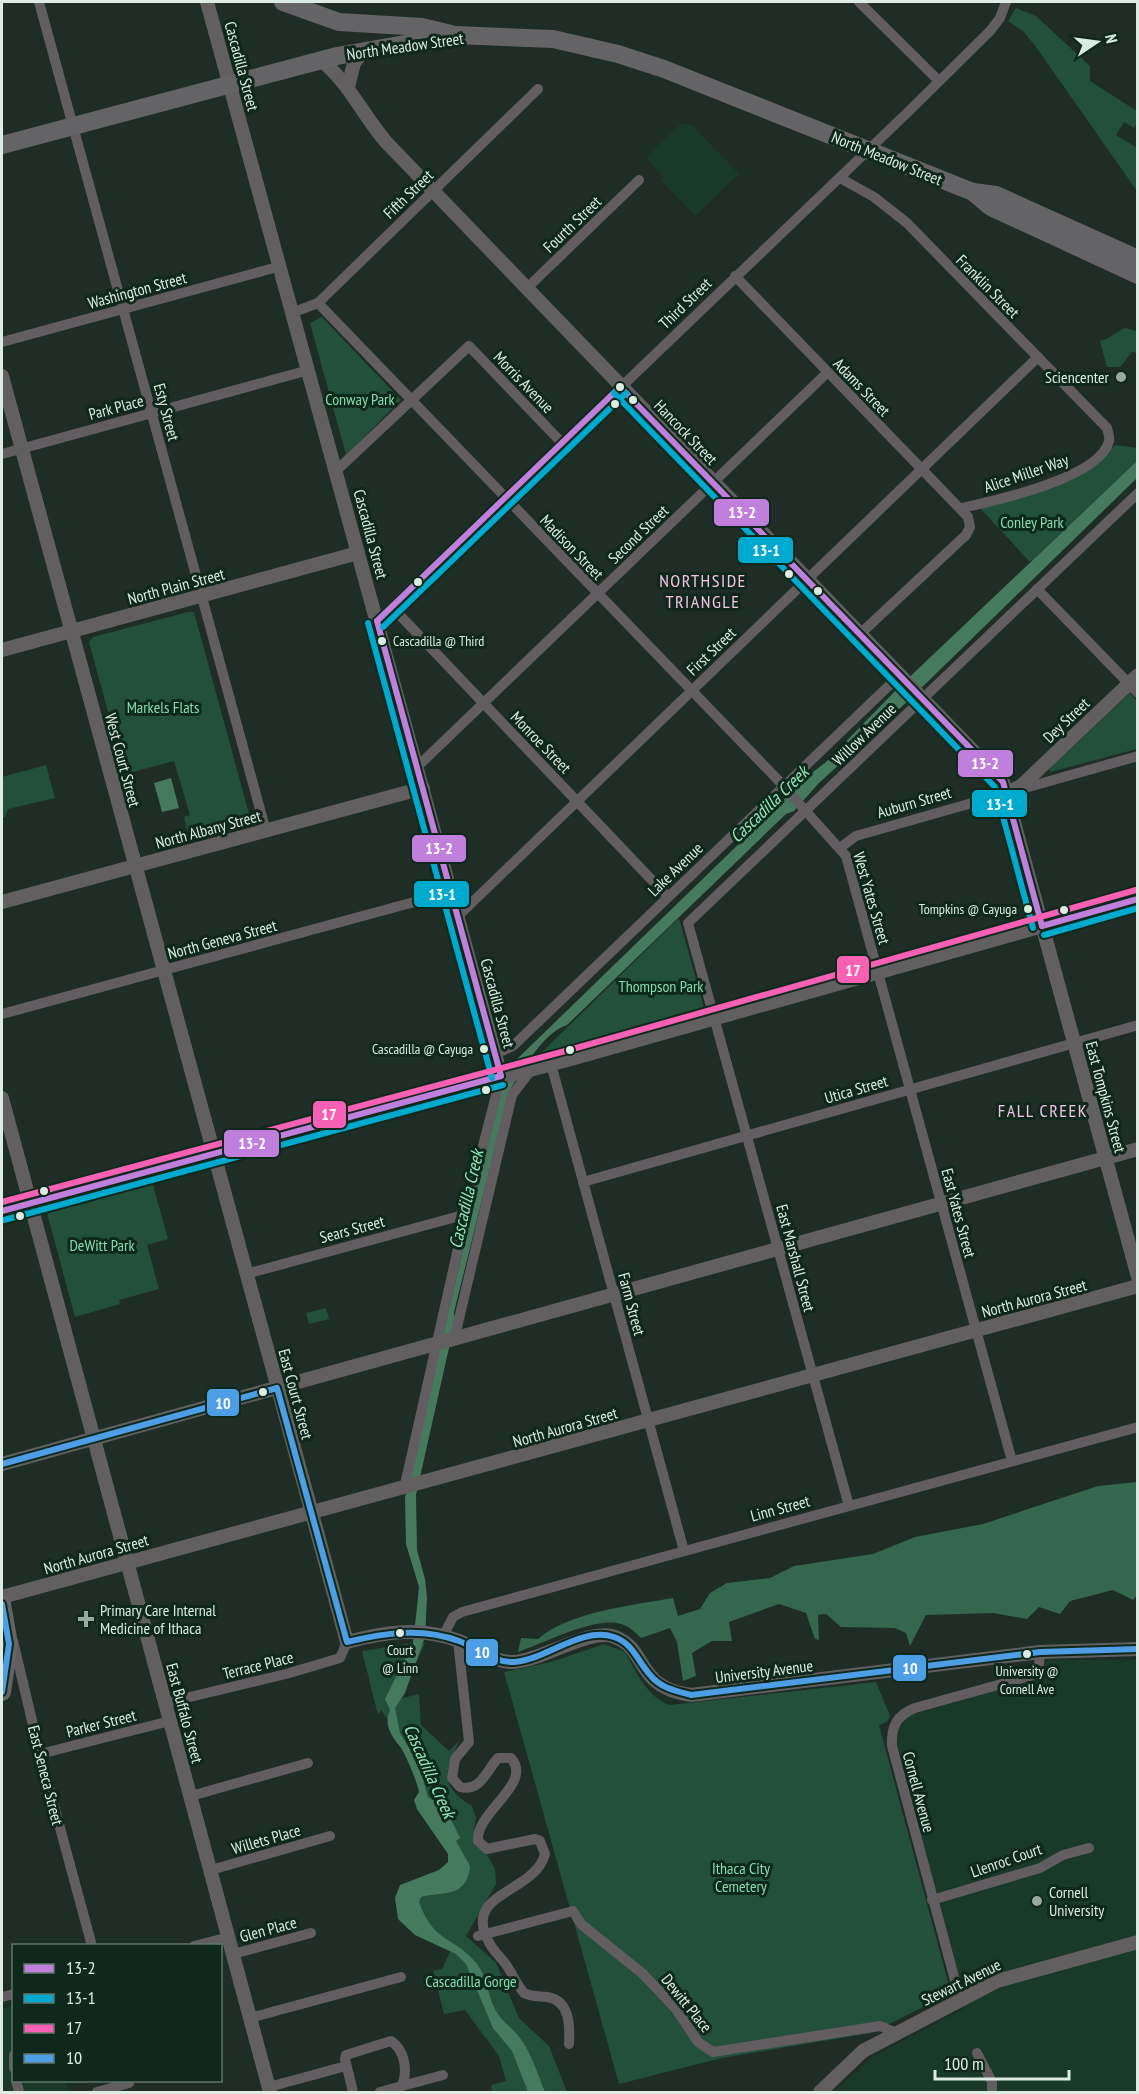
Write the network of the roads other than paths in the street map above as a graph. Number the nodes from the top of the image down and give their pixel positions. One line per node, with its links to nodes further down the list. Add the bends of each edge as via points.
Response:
1 (39, 2): 13 (street, Esty Street)
2 (207, 2): 10 (street, Cascadilla Street)
3 (283, 2): 6 (highway, via 339,22 422,27)
4 (859, 2): 9 (street)
5 (1006, 2): 9 (street, Third Street, via 990,31)
6 (456, 36): 7 (highway, North Meadow Street); 15 (highway, North Meadow Street, via 553,39 618,54)
7 (363, 51): 8 (highway, North Meadow Street); 11 (street, via 354,63)
8 (321, 60): 10 (highway, North Meadow Street); 11 (street, Hancock Street)
9 (939, 81): 15 (street, Third Street)
10 (230, 84): 13 (highway, North Meadow Street); 21 (street, Cascadilla Street)
11 (348, 87): 18 (street, Hancock Street, via 369,122)
12 (538, 89): 18 (street, Fifth Street)
13 (73, 126): 14 (highway, North Meadow Street); 26 (street, Esty Street)
14 (2, 146)
15 (867, 151): 16 (street, Third Street); 19 (highway, North Meadow Street)
16 (840, 178): 23 (street, Third Street); 29 (street, Franklin Street, via 874,197 907,223)
17 (639, 180): 24 (street, Fourth Street)
18 (433, 191): 24 (street, Hancock Street); 25 (street, Fifth Street)
19 (973, 192): 20 (highway, North Meadow Street, via 1007,199); 22 (highway, North Meadow Street, via 991,207)
20 (1137, 259)
21 (281, 266): 26 (street, Washington Street); 27 (street, Cascadilla Street)
22 (1137, 275)
23 (735, 276): 31 (street, Adams Street); 33 (street, Third Street)
24 (526, 289): 33 (street, Hancock Street)
25 (318, 303): 27 (street, Fifth Street); 34 (street, Madison Street)
26 (123, 309): 28 (street, Washington Street); 35 (street, Esty Street)
27 (294, 312): 30 (street, Cascadilla Street)
28 (2, 342)
29 (1038, 357): 36 (street, Franklin Street); 40 (street, First Street)
30 (309, 370): 35 (street, Park Place); 41 (street, Cascadilla Street)
31 (828, 372): 40 (street, Adams Street); 42 (street, Second Street)
32 (2, 376): 38 (street, West Court Street)
33 (620, 387): 37 (street, Third Street); 42 (street, Hancock Street)
34 (410, 401): 37 (street, Morris Avenue, via 469,346); 41 (street); 44 (street, Madison Street)
35 (152, 413): 38 (street, Park Place); 50 (street, Esty Street)
36 (1107, 428): 45 (street, Alice Miller Way, via 1109,442 1101,455 1073,474)
37 (562, 443): 44 (street, Third Street)
38 (21, 448): 39 (street, Park Place); 53 (street, West Court Street)
39 (2, 454)
40 (921, 469): 45 (street, Adams Street); 47 (street, First Street)
41 (337, 470): 46 (street, Cascadilla Street)
42 (712, 483): 47 (street, Hancock Street); 49 (street, Second Street)
43 (1137, 493): 48 (street, Willow Avenue)
44 (504, 498): 49 (street, Madison Street); 51 (street, Third Street)
45 (965, 513): 54 (street, via 970,527 966,535)
46 (358, 553): 50 (street, North Plain Street); 52 (street, Cascadilla Street)
47 (807, 580): 54 (street, Hancock Street); 58 (street, First Street)
48 (1037, 589): 57 (street); 59 (street, Willow Avenue)
49 (597, 594): 58 (street, Madison Street); 60 (street, Second Street)
50 (202, 596): 53 (street, North Plain Street); 68 (street, Esty Street)
51 (392, 607): 52 (street, Third Street); 60 (street, Monroe Street)
52 (377, 621): 62 (street, Cascadilla Street)
53 (71, 632): 55 (street, North Plain Street); 70 (street, West Court Street)
54 (859, 635): 56 (street, Hancock Street)
55 (2, 650)
56 (901, 678): 59 (street, Hancock Street); 64 (street, Lake Avenue)
57 (1134, 684): 65 (street, Dey Street)
58 (691, 692): 64 (street, Madison Street); 66 (street, First Street)
59 (919, 697): 65 (street, Hancock Street); 67 (street, Willow Avenue)
60 (483, 704): 62 (street, Second Street); 66 (street, Monroe Street)
61 (1137, 756): 65 (street, Auburn Street)
62 (417, 767): 63 (street, Cascadilla Street)
63 (423, 788): 68 (street, North Albany Street); 71 (street, Cascadilla Street)
64 (786, 788): 67 (street, Madison Street); 72 (street, Lake Avenue)
65 (1012, 791): 69 (street, Auburn Street, via 856,836); 77 (street, East Tompkins Street)
66 (577, 802): 72 (street, Monroe Street); 75 (street, First Street)
67 (804, 808): 69 (street, West Yates Street); 76 (street, Willow Avenue)
68 (266, 831): 70 (street, North Albany Street)
69 (841, 847): 79 (street, West Yates Street)
70 (135, 866): 74 (street, North Albany Street); 78 (street, West Court Street)
71 (451, 892): 75 (street, Cascadilla Street); 78 (street, North Geneva Street)
72 (668, 897): 84 (street, Lake Avenue, via 513,1046)
73 (1137, 899): 77 (street)
74 (2, 902)
75 (457, 917): 84 (street, Cascadilla Street)
76 (688, 922): 81 (street, East Marshall Street)
77 (1042, 926): 79 (street); 83 (street, East Tompkins Street)
78 (163, 970): 80 (street, North Geneva Street); 92 (street, West Court Street)
79 (878, 972): 81 (street); 88 (street, East Yates Street)
80 (2, 1014)
81 (714, 1018): 85 (street); 90 (street, East Marshall Street)
82 (1137, 1025): 83 (street, Utica Street)
83 (1074, 1044): 88 (street, Utica Street); 93 (street, East Tompkins Street)
84 (495, 1054): 87 (street, Cascadilla Street)
85 (551, 1064): 86 (street); 94 (street, Farm Street)
86 (532, 1069): 87 (street); 105 (street, via 512,1095)
87 (501, 1076): 92 (street); 98 (street)
88 (910, 1090): 90 (street, Utica Street); 96 (street, East Yates Street)
89 (2, 1098): 95 (street, East Buffalo Street)
90 (746, 1136): 94 (street, Utica Street); 99 (street, East Marshall Street)
91 (1137, 1149): 93 (street)
92 (213, 1154): 95 (street); 100 (street, East Court Street)
93 (1105, 1158): 96 (street); 101 (street, East Tompkins Street)
94 (583, 1182): 103 (street, Farm Street)
95 (30, 1203): 97 (street); 111 (street, East Buffalo Street)
96 (941, 1204): 99 (street); 104 (street, East Yates Street)
97 (2, 1211)
98 (467, 1214): 100 (street, Sears Street); 106 (street)
99 (778, 1250): 103 (street); 107 (street, East Marshall Street)
100 (246, 1274): 108 (street, East Court Street)
101 (1137, 1277)
102 (1137, 1286): 104 (street, North Aurora Street)
103 (614, 1296): 105 (street); 109 (street, Farm Street)
104 (976, 1331): 107 (street, North Aurora Street); 112 (street, East Yates Street)
105 (454, 1340): 106 (street)
106 (435, 1345): 108 (street); 114 (street)
107 (813, 1376): 109 (street, North Aurora Street); 115 (street, East Marshall Street)
108 (277, 1388): 111 (street); 116 (street, East Court Street)
109 (648, 1421): 114 (street, North Aurora Street); 117 (street, Farm Street)
110 (1137, 1426): 112 (street, Linn Street)
111 (94, 1438): 113 (street); 118 (street, East Buffalo Street)
112 (1012, 1461): 115 (street, Linn Street)
113 (2, 1464)
114 (404, 1489): 116 (street, North Aurora Street)
115 (849, 1506): 117 (street, Linn Street)
116 (312, 1512): 118 (street, North Aurora Street); 124 (street, East Court Street)
117 (684, 1551): 122 (street, Linn Street, via 459,1613)
118 (127, 1562): 119 (street, North Aurora Street); 128 (street, East Buffalo Street)
119 (2, 1597)
120 (2, 1604): 121 (highway, East Seneca Street)
121 (6, 1622): 127 (highway, via 8,1654); 130 (street, East Seneca Street)
122 (443, 1636): 123 (street, University Avenue); 124 (street, University Avenue, via 411,1631)
123 (458, 1641): 126 (street, University Avenue, via 512,1662 609,1635 623,1641 660,1687 691,1695); 138 (street, via 469,1742 455,1759 452,1778 460,1788 471,1788 482,1782 498,1758 511,1758 517,1768 515,1779 479,1829 478,1841 487,1849 535,1839 540,1841 545,1854 528,1878 488,1904)
124 (347, 1642): 128 (street, Terrace Place, via 340,1658)
125 (1137, 1649): 126 (street, University Avenue)
126 (1040, 1652): 136 (street, Cornell Avenue, via 1039,1665 1030,1676 915,1708 894,1725 891,1746)
127 (2, 1692)
128 (165, 1703): 129 (street, East Buffalo Street)
129 (170, 1721): 130 (street, Parker Street); 132 (street, East Buffalo Street)
130 (40, 1754): 141 (street, East Seneca Street)
131 (308, 1763): 132 (street)
132 (190, 1796): 135 (street, East Buffalo Street)
133 (330, 1836): 135 (street, Willets Place)
134 (1089, 1848): 136 (street, Llenroc Court, via 1063,1855 1040,1868)
135 (210, 1870): 139 (street, East Buffalo Street)
136 (932, 1900): 145 (street, Cornell Avenue)
137 (311, 1933): 143 (street, Glen Place)
138 (482, 1935): 147 (street, Dewitt Place, via 573,1911 581,1924 643,1974 676,2009 698,2042 713,2052 880,2026); 148 (street, via 524,1993 560,2002 567,2016)
139 (229, 1937): 142 (street); 143 (street, East Buffalo Street)
140 (1137, 1942): 145 (street, Stewart Avenue, via 1021,1972)
141 (91, 1944)
142 (202, 1944)
143 (233, 1954): 146 (street, East Buffalo Street)
144 (401, 1977): 146 (street)
145 (960, 2000): 147 (street, Stewart Avenue)
146 (250, 2019): 154 (street, East Buffalo Street)
147 (897, 2032): 158 (street, Stewart Avenue, via 863,2051)
148 (569, 2044)
149 (977, 2053): 159 (street, via 992,2082)
150 (346, 2066): 153 (street, via 350,2052 391,2041 400,2048 404,2059); 154 (street); 156 (street)
151 (443, 2075): 153 (street)
152 (130, 2085): 155 (street)
153 (402, 2086): 157 (street)
154 (269, 2090)
155 (97, 2092)
156 (353, 2092)
157 (380, 2092)
158 (820, 2092)
159 (992, 2092)

